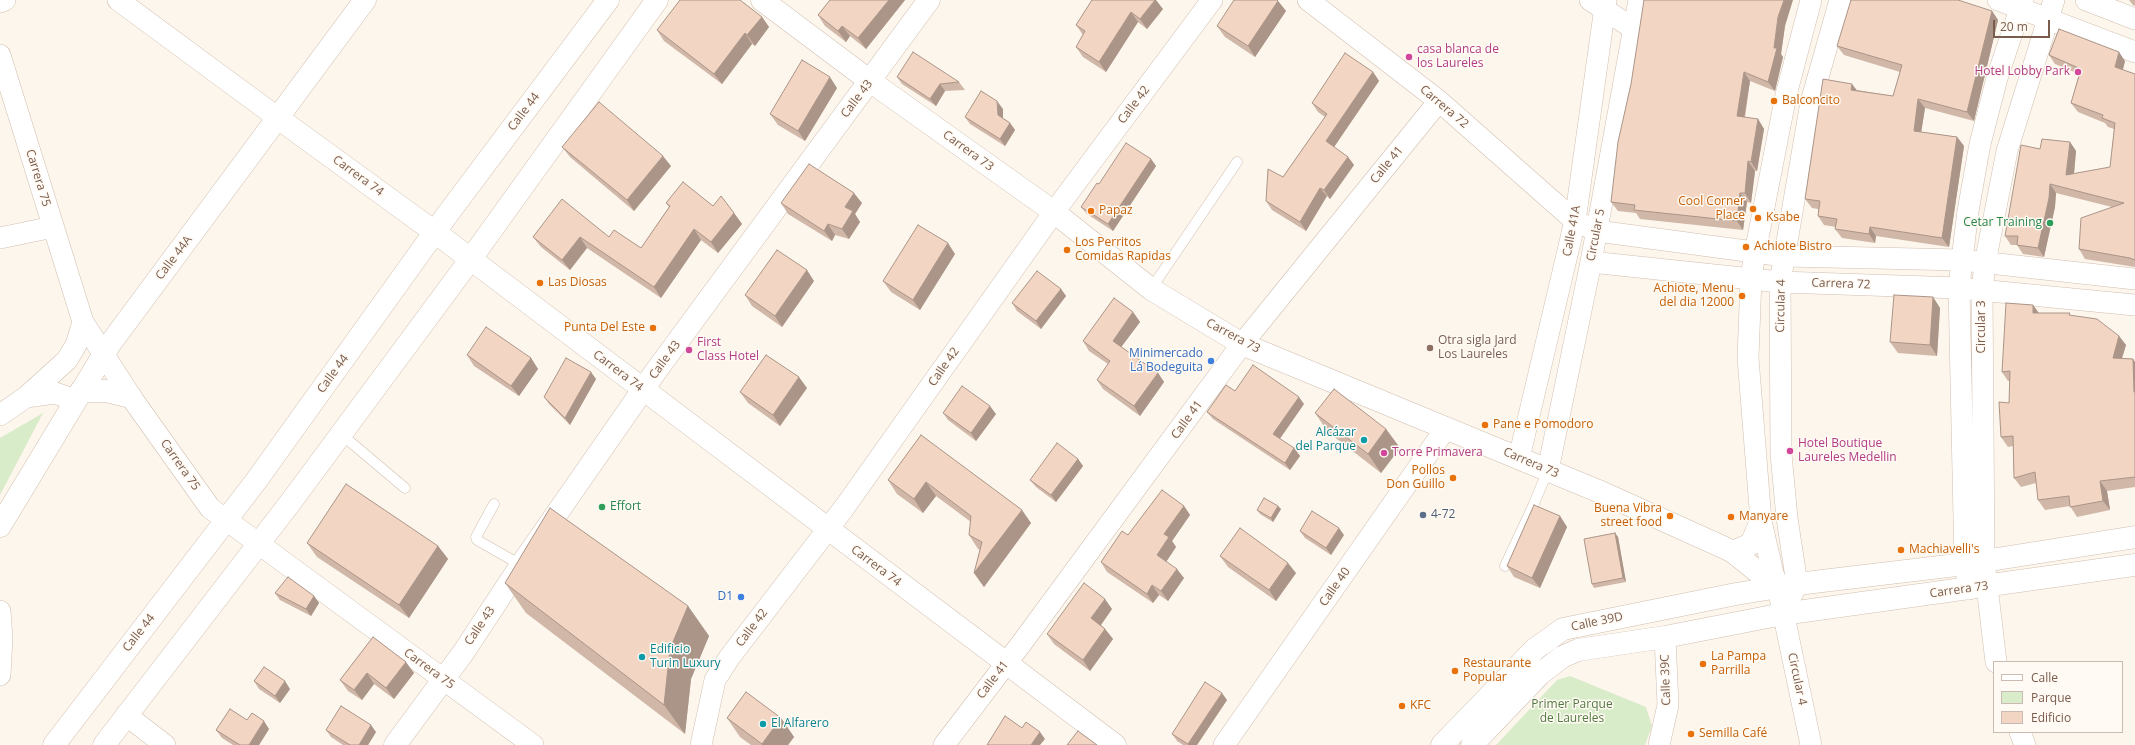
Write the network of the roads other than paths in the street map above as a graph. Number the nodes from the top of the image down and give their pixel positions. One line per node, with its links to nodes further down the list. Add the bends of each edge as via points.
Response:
1 (5, 0): 15 (street)
2 (118, 0): 27 (street, Carrera 74)
3 (365, 0): 27 (street, Calle 44A)
4 (608, 0): 33 (street, Calle 44)
5 (657, 0): 37 (street)
6 (762, 0): 23 (street, Carrera 73)
7 (929, 0): 23 (street, Calle 43)
8 (1212, 0): 29 (street, Calle 42)
9 (1308, 0): 25 (street, Carrera 72)
10 (1639, 0): 20 (street, Circular 5)
11 (1811, 0): 24 (street, Circular 4)
12 (1840, 0): 26 (street, Circular 4)
13 (1998, 0): 17 (street)
14 (2086, 0): 19 (street)
15 (0, 2)
16 (1600, 3): 20 (street); 30 (street, Calle 41A)
17 (2021, 4): 18 (street); 38 (street, Circular 3, via 1997,78 1980,144)
18 (2051, 9): 21 (street); 40 (street, Circular 3, via 2007,151)
19 (2135, 19)
20 (1634, 29): 32 (street, Circular 5)
21 (2135, 52)
22 (0, 55): 31 (street, Carrera 75)
23 (870, 81): 29 (street, Carrera 73); 51 (street, Calle 43)
24 (1786, 95): 26 (street); 35 (street, Circular 4)
25 (1439, 101): 30 (street, Carrera 72); 49 (street, Calle 41)
26 (1811, 102): 36 (street, Circular 4)
27 (278, 118): 33 (street, Carrera 74); 50 (street, Calle 44A)
28 (1237, 162): 45 (lane)
29 (1054, 212): 45 (street, Carrera 73); 65 (street, Calle 42, via 844,508)
30 (1575, 221): 32 (street, Carrera 72); 39 (street, Carrera 72); 58 (street, Calle 41A)
31 (53, 227): 34 (street); 48 (street, Carrera 75)
32 (1597, 231): 35 (street, Carrera 72); 39 (street, Circular 5)
33 (436, 233): 37 (street, Carrera 74); 62 (street, Calle 44)
34 (0, 238)
35 (1754, 253): 36 (street, Carrera 72); 41 (street, Circular 4)
36 (1784, 256): 38 (street, Carrera 72); 43 (street, Circular 4)
37 (470, 260): 51 (street, Carrera 74); 57 (street)
38 (1962, 260): 40 (street, Carrera 72); 44 (street, Circular 3)
39 (1591, 262): 41 (street, Carrera 72); 59 (street, Circular 5)
40 (1985, 263): 42 (street, Carrera 72); 46 (street, Circular 3)
41 (1751, 278): 43 (street, Carrera 72); 63 (street, Circular 4, via 1748,358)
42 (2135, 279)
43 (1780, 282): 44 (street, Carrera 72); 73 (street, Circular 4, via 1781,454 1787,518)
44 (1959, 288): 46 (street, Carrera 72); 69 (street, Circular 3)
45 (1151, 289): 49 (street, Carrera 73)
46 (1982, 291): 47 (street, Carrera 72); 69 (street, Circular 3)
47 (2135, 305)
48 (83, 322): 50 (street, Carrera 75); 53 (street, via 76,345 66,360)
49 (1242, 344): 56 (street, Carrera 73); 79 (street, Calle 41)
50 (103, 355): 52 (street, Calle 44A); 54 (street, Carrera 75)
51 (643, 390): 65 (street, Carrera 74); 70 (street, Calle 43)
52 (78, 396): 53 (street, via 55,393); 54 (street, via 106,391); 64 (street, Calle 44A)
53 (26, 397): 55 (street)
54 (131, 397): 62 (street, Carrera 75, via 210,508)
55 (0, 415)
56 (1446, 428): 58 (street, Carrera 73); 92 (street, Calle 40)
57 (341, 434): 60 (lane); 67 (street)
58 (1519, 458): 59 (street, Carrera 73)
59 (1548, 470): 68 (street, Carrera 73); 72 (lane)
60 (405, 488)
61 (494, 504): 70 (lane, via 476,537 477,540)
62 (226, 520): 67 (street, Carrera 75); 84 (street, Calle 44)
63 (1761, 521): 68 (street, via 1751,544); 73 (street, Circular 4, via 1773,573)
64 (0, 526)
65 (827, 528): 79 (street, Carrera 74); 89 (street, Calle 42, via 715,680)
66 (2135, 537): 69 (street, Carrera 73)
67 (259, 544): 81 (street, Carrera 75); 82 (street)
68 (1733, 552): 73 (street, Carrera 73)
69 (1974, 563): 73 (street, Carrera 73); 74 (street, Circular 3)
70 (521, 565): 81 (street, Calle 43, via 463,653)
71 (2135, 565): 74 (street, Carrera 73)
72 (1505, 566)
73 (1788, 586): 76 (street, Circular 4); 93 (street, Calle 39D, via 1723,596 1563,629 1535,649)
74 (1978, 587): 76 (street, Carrera 73); 78 (street, Circular 3)
75 (0, 611): 80 (street)
76 (1782, 614): 77 (street, Calle 39D); 96 (street, Circular 4)
77 (1665, 637): 94 (street, Calle 39D, via 1578,650 1562,657 1540,674); 95 (street, Calle 39C, via 1668,705)
78 (1996, 661)
79 (1006, 663): 90 (street, Calle 41); 91 (street, Carrera 74)
80 (0, 675)
81 (442, 678): 87 (street, Calle 43); 88 (street, Carrera 75)
82 (126, 715): 85 (street); 86 (street)
83 (2020, 733): 97 (street)
84 (54, 745)
85 (104, 745)
86 (165, 745)
87 (395, 745)
88 (533, 745)
89 (701, 745)
90 (944, 745)
91 (1115, 745)
92 (1224, 745)
93 (1442, 745)
94 (1472, 745)
95 (1659, 745)
96 (1811, 745)
97 (2025, 745)

